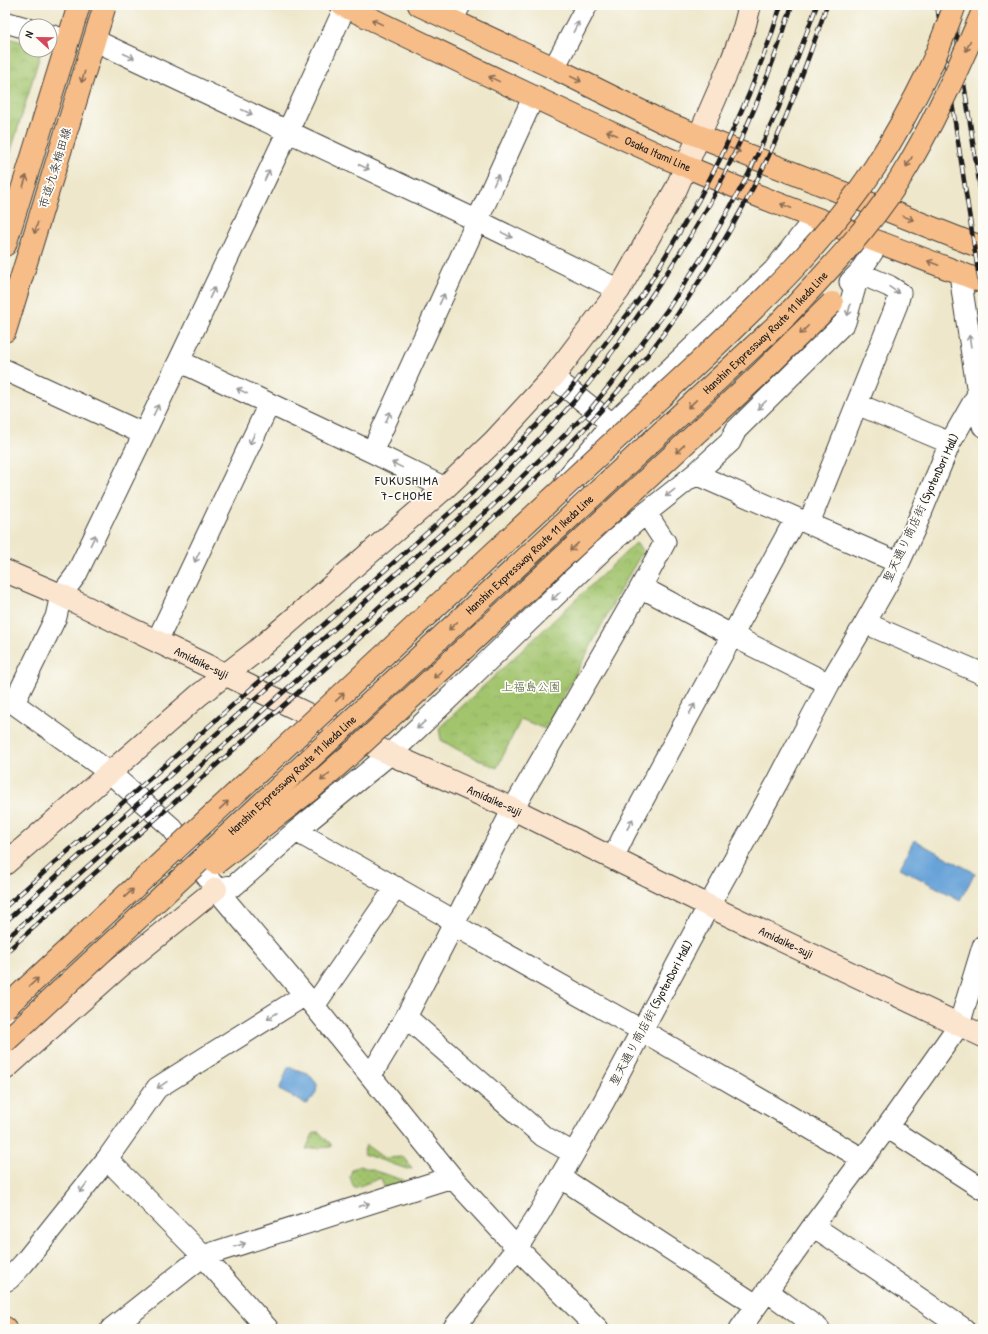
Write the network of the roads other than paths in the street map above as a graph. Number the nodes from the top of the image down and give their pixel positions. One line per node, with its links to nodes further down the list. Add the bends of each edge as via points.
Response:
1 (79, 5): 12 (main road, 市道九条梅田線)
2 (105, 5): 13 (main road, 市道九条梅田線)
3 (419, 5): 9 (main road)
4 (587, 5): 14 (street, one-way to 4)
5 (750, 5): 17 (street, via 732,60)
6 (955, 5): 70 (main road, Hanshin Expressway Route 11 Ikeda Line, one-way to 6, bridge, via 703,358 801,262 875,168 930,68)
7 (344, 6): 15 (main road, Osaka Itami Line, one-way to 7); 16 (street)
8 (983, 11): 67 (main road, Hanshin Expressway Route 11 Ikeda Line, one-way to 67, bridge, via 952,83 901,176 863,230 821,279 733,366)
9 (456, 12): 14 (main road)
10 (5, 22): 11 (street)
11 (18, 26)
12 (59, 38): 22 (main road, 市道九条梅田線, one-way to 12)
13 (94, 40): 16 (street, one-way to 16); 29 (main road, 市道九条梅田線, one-way to 29)
14 (554, 68): 17 (main road, one-way to 17, via 661,121)
15 (533, 98): 18 (main road, Osaka Itami Line, one-way to 15); 20 (street, one-way to 15)
16 (288, 131): 20 (street, one-way to 20); 30 (street, one-way to 16)
17 (698, 136): 18 (street); 23 (main road, one-way to 23)
18 (686, 166): 19 (main road, Osaka Itami Line, one-way to 18); 27 (street, via 676,189)
19 (815, 218): 21 (main road, Osaka Itami Line); 36 (street, via 774,270)
20 (478, 221): 27 (street, one-way to 27); 40 (street, one-way to 20)
21 (879, 242): 24 (street); 25 (main road, Osaka Itami Line, one-way to 21)
22 (5, 244)
23 (983, 248)
24 (859, 273): 28 (street); 35 (street, one-way to 35, via 889,286 900,294); 41 (street, one-way to 41, via 845,322 736,430 730,442)
25 (960, 273): 26 (main road, Osaka Itami Line); 33 (street, one-way to 25)
26 (983, 282)
27 (619, 290): 32 (street)
28 (832, 303): 67 (main road, one-way to 67, bridge, via 754,380 310,790 167,902)
29 (5, 331)
30 (179, 361): 34 (street, one-way to 30); 38 (street, one-way to 30)
31 (5, 370): 38 (street)
32 (553, 377): 36 (street); 42 (street, via 494,441)
33 (978, 394): 37 (street); 39 (street, 聖天通り商店街 (SyotenDori Mall))
34 (269, 404): 40 (street); 52 (street, one-way to 52)
35 (857, 404): 39 (street); 44 (street)
36 (612, 424): 45 (street, via 566,479)
37 (983, 426)
38 (144, 434): 49 (street, one-way to 38, via 76,575)
39 (950, 443): 46 (street, 聖天通り商店街 (SyotenDori Mall))
40 (372, 452): 42 (street, one-way to 40)
41 (695, 474): 43 (street, one-way to 43); 44 (street)
42 (445, 488): 54 (street)
43 (646, 513): 45 (street); 48 (street, via 665,542)
44 (802, 521): 46 (street); 51 (street)
45 (606, 547): 57 (street, one-way to 57)
46 (899, 563): 50 (street, 聖天通り商店街 (SyotenDori Mall))
47 (5, 571): 49 (street, Amidaike-suji)
48 (641, 587): 51 (street); 59 (street)
49 (61, 595): 52 (street, Amidaike-suji); 56 (street, via 56,617)
50 (866, 623): 53 (street); 55 (street, 聖天通り商店街 (SyotenDori Mall))
51 (733, 636): 55 (street); 61 (street, one-way to 51)
52 (157, 641): 54 (street, Amidaike-suji)
53 (983, 674)
54 (225, 675): 57 (street, Amidaike-suji); 58 (street)
55 (829, 684): 65 (street, 聖天通り商店街 (SyotenDori Mall))
56 (9, 700): 58 (street)
57 (390, 754): 59 (street, Amidaike-suji); 60 (street)
58 (110, 772): 62 (street); 64 (street, via 172,828)
59 (513, 809): 61 (street, Amidaike-suji); 66 (street)
60 (296, 831): 63 (street); 64 (street, via 235,885)
61 (613, 858): 65 (street, Amidaike-suji)
62 (5, 864)
63 (396, 887): 66 (street, via 444,915); 69 (street)
64 (216, 889): 69 (street); 76 (street, via 117,969)
65 (709, 906): 72 (street, Amidaike-suji); 73 (street, 聖天通り商店街 (SyotenDori Mall))
66 (454, 926): 71 (street); 73 (street)
67 (127, 929): 75 (main road, Hanshin Expressway Route 11 Ikeda Line, bridge)
68 (983, 946): 72 (street)
69 (310, 1001): 77 (street); 80 (street, one-way to 80, via 157,1088)
70 (5, 1008)
71 (406, 1017): 77 (street); 79 (street, via 543,1136)
72 (959, 1025): 74 (street, Amidaike-suji); 78 (street)
73 (641, 1030): 79 (street, 聖天通り商店街 (SyotenDori Mall)); 81 (street)
74 (983, 1036)
75 (5, 1042)
76 (5, 1069)
77 (371, 1075): 82 (street)
78 (887, 1127): 81 (street); 84 (street)
79 (573, 1153): 83 (street, 聖天通り商店街 (SyotenDori Mall))
80 (107, 1159): 87 (street); 88 (street, one-way to 88, via 23,1264)
81 (863, 1159): 85 (street)
82 (452, 1177): 86 (street); 87 (street, one-way to 82)
83 (560, 1177): 86 (street, 聖天通り商店街 (SyotenDori Mall)); 89 (street)
84 (983, 1189)
85 (813, 1226): 89 (street); 96 (street)
86 (517, 1248): 92 (street, 聖天通り商店街 (SyotenDori Mall)); 93 (street)
87 (203, 1256): 90 (street); 91 (street)
88 (5, 1281)
89 (762, 1298): 94 (street); 95 (street)
90 (111, 1329)
91 (268, 1329)
92 (453, 1329)
93 (598, 1329)
94 (740, 1329)
95 (820, 1329)
96 (964, 1329)

